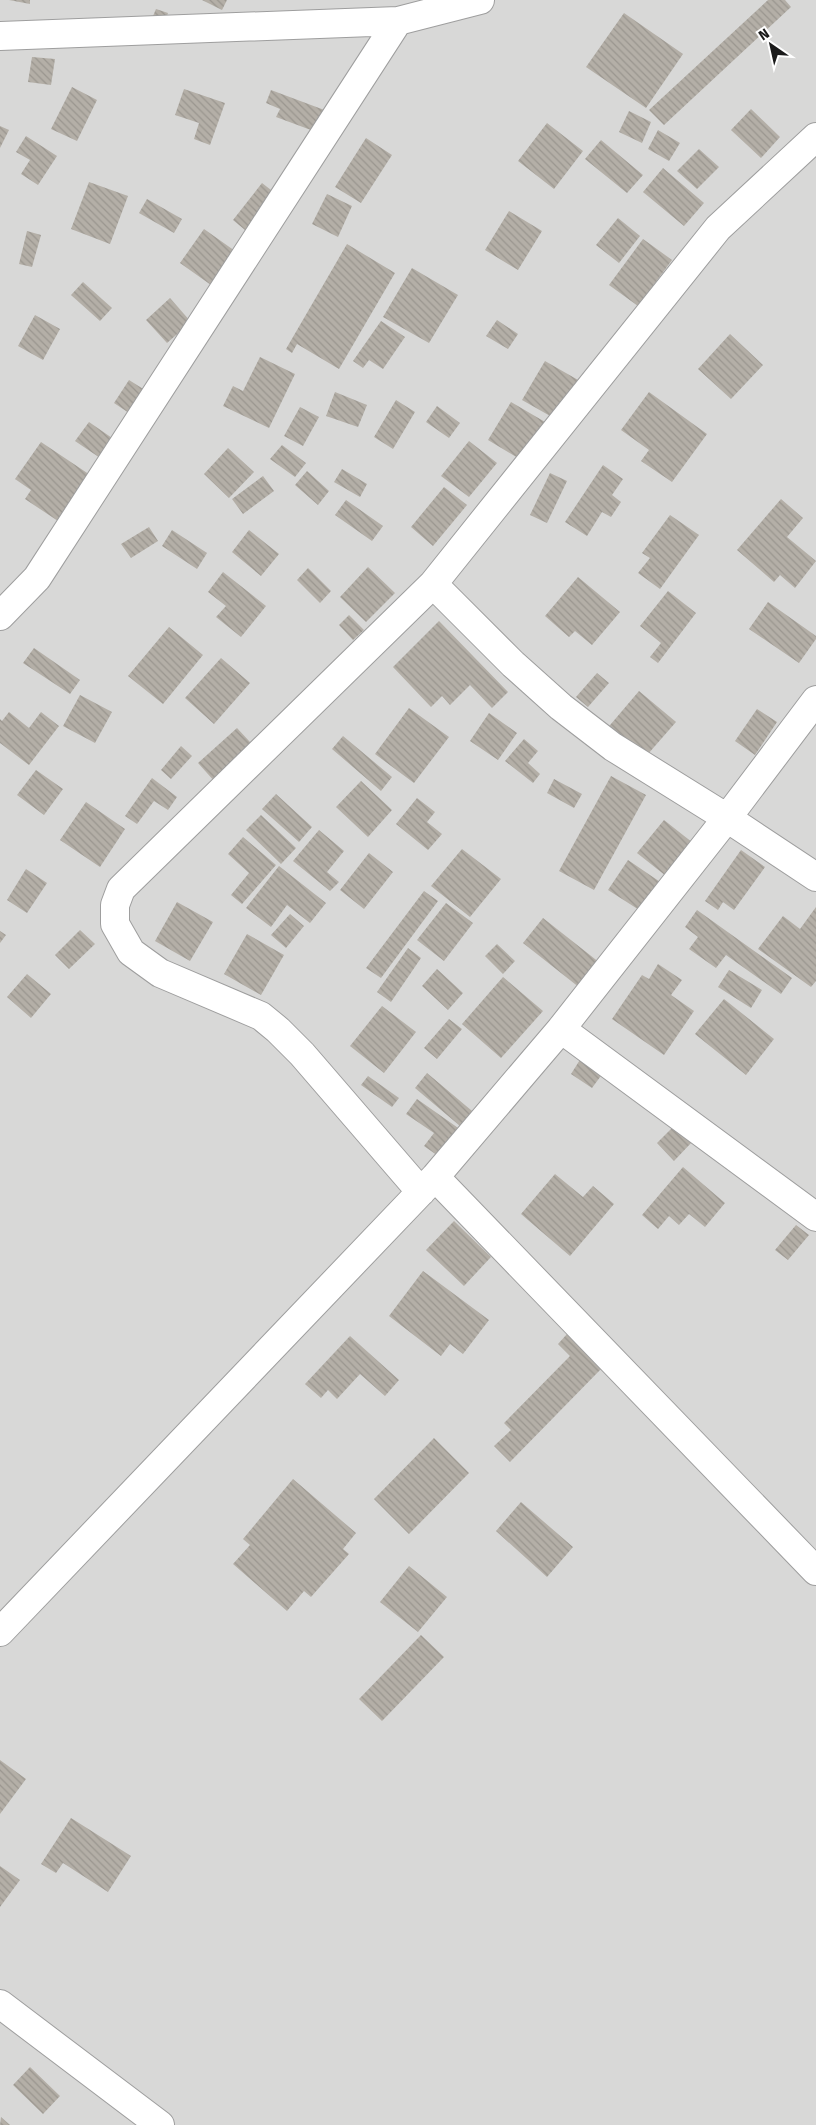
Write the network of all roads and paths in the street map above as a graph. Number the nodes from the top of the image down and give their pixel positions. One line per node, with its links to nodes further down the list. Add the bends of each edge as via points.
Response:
1 (480, 0): 2 (street)
2 (398, 21): 3 (street); 6 (street, via 37,578)
3 (0, 36)
4 (816, 137): 5 (street, via 718,228)
5 (433, 584): 8 (street, via 560,708 613,747); 11 (street, via 121,889 115,905 115,924 131,952 160,973 261,1016)
6 (0, 616)
7 (816, 700): 8 (street)
8 (727, 818): 9 (street); 10 (street)
9 (816, 877)
10 (561, 1029): 11 (street); 12 (street)
11 (428, 1184): 13 (street); 14 (street)
12 (816, 1218)
13 (815, 1565)
14 (0, 1632)
15 (0, 2004): 16 (street)
16 (160, 2125)

